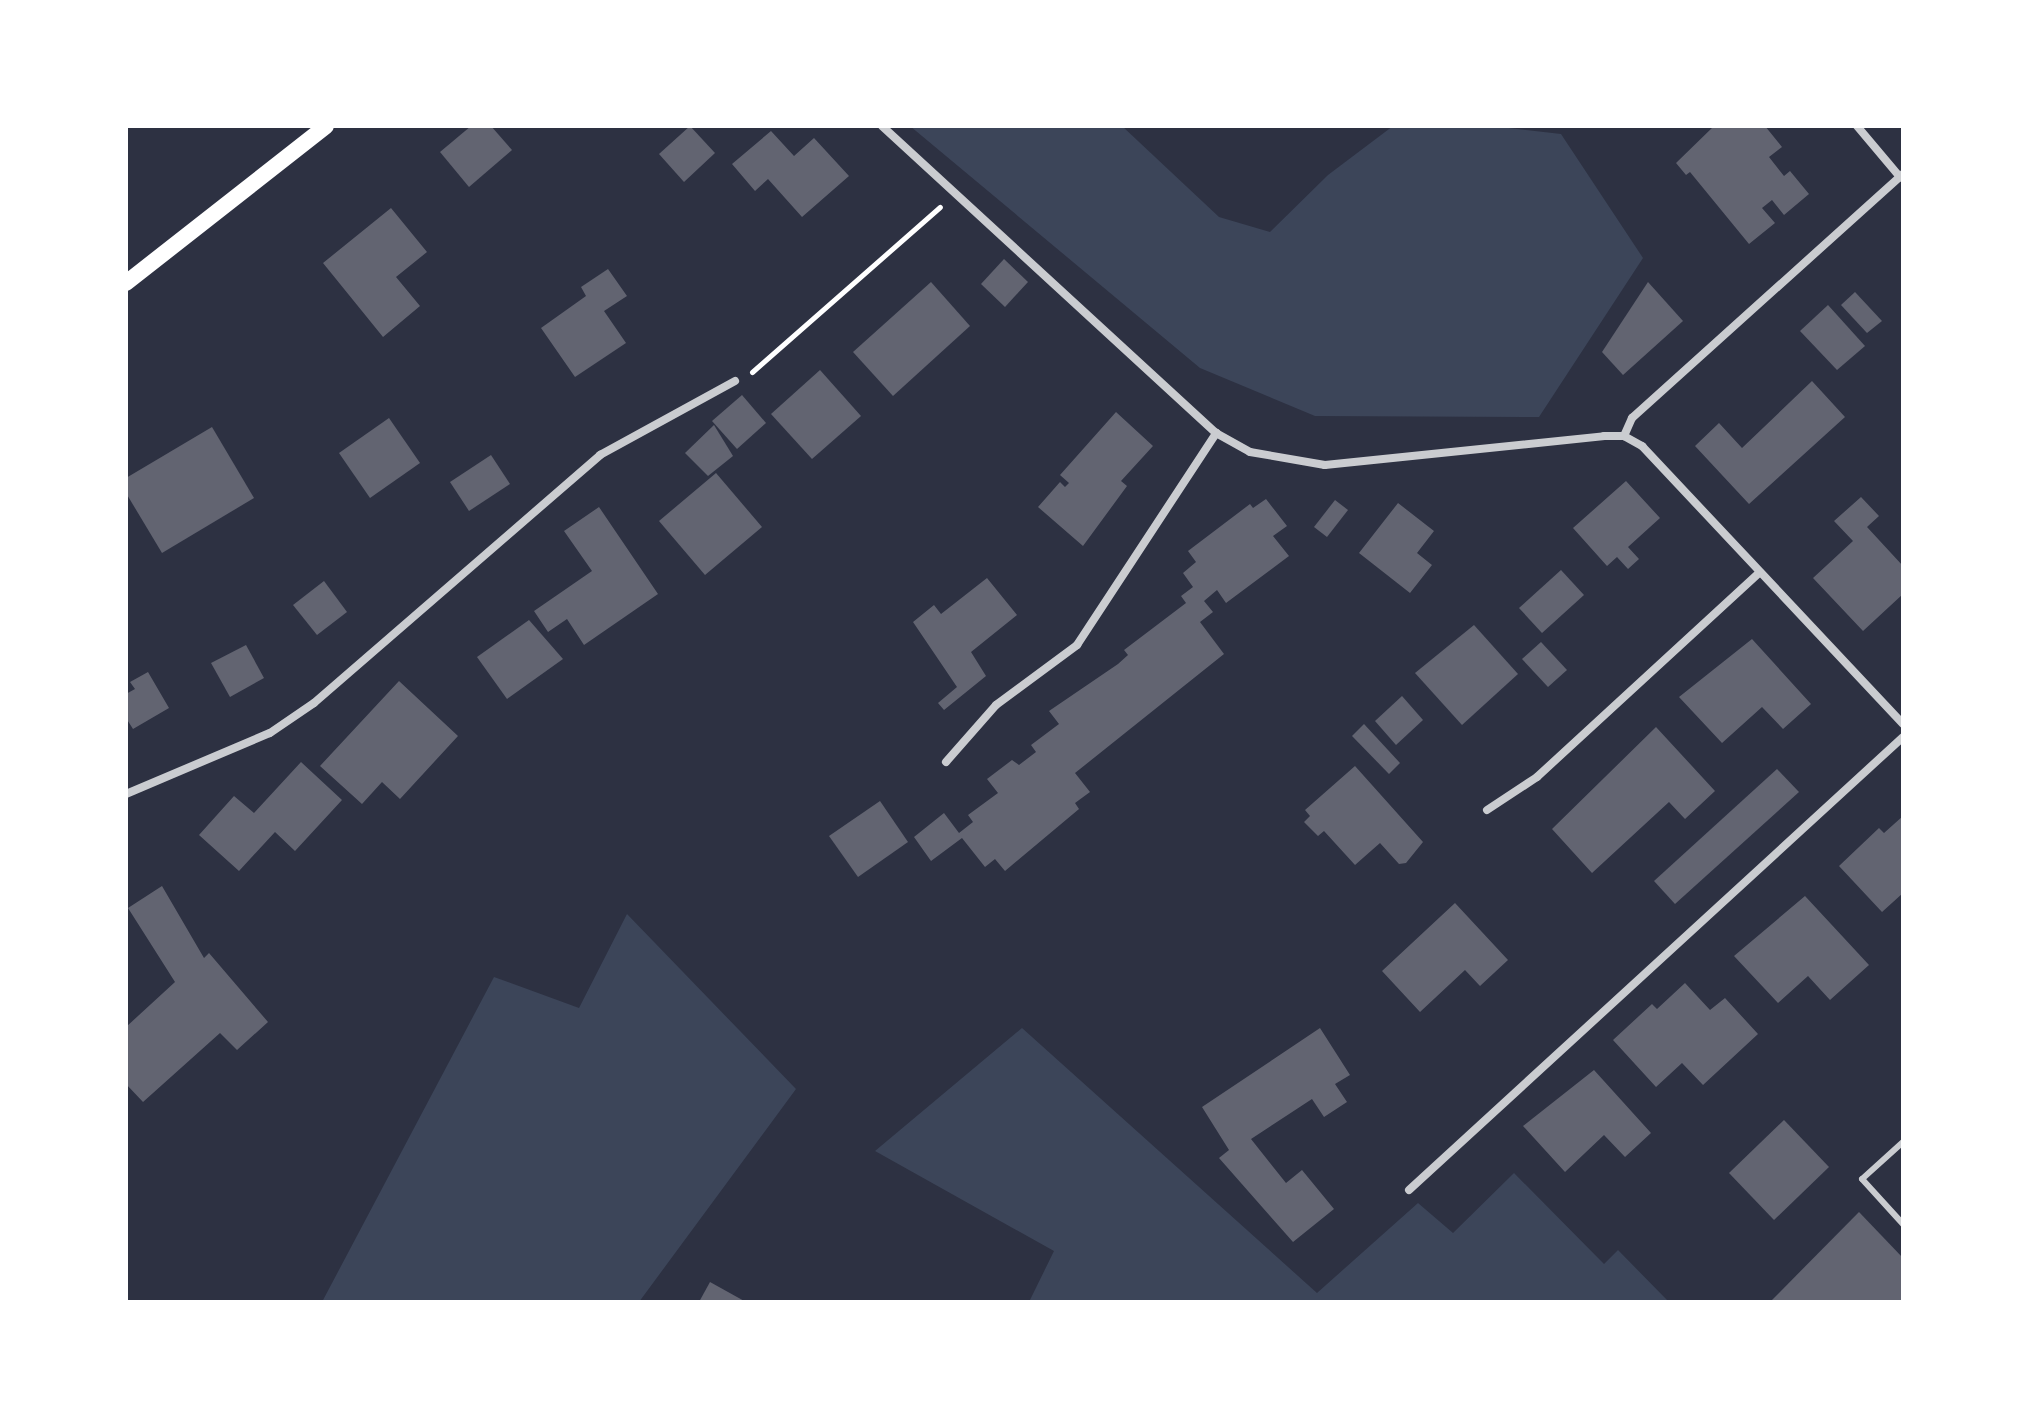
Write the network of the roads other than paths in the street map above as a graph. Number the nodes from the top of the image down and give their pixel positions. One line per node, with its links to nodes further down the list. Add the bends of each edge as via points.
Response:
1 (326, 126): 5 (main road)
2 (882, 126): 7 (street)
3 (1857, 126): 4 (street)
4 (1901, 175): 8 (street, via 1632,418)
5 (126, 283)
6 (735, 381): 13 (street, via 600,455 314,703 270,733)
7 (1216, 433): 8 (street, via 1250,452 1325,465); 12 (street, via 1077,645 996,705)
8 (1624, 436): 9 (street, via 1642,446)
9 (1758, 574): 10 (street); 14 (street, via 1537,777)
10 (1903, 724)
11 (1903, 737): 16 (street)
12 (946, 762)
13 (126, 794)
14 (1487, 810)
15 (1903, 1142): 17 (lane, via 1862,1179)
16 (1409, 1190)
17 (1903, 1224)

